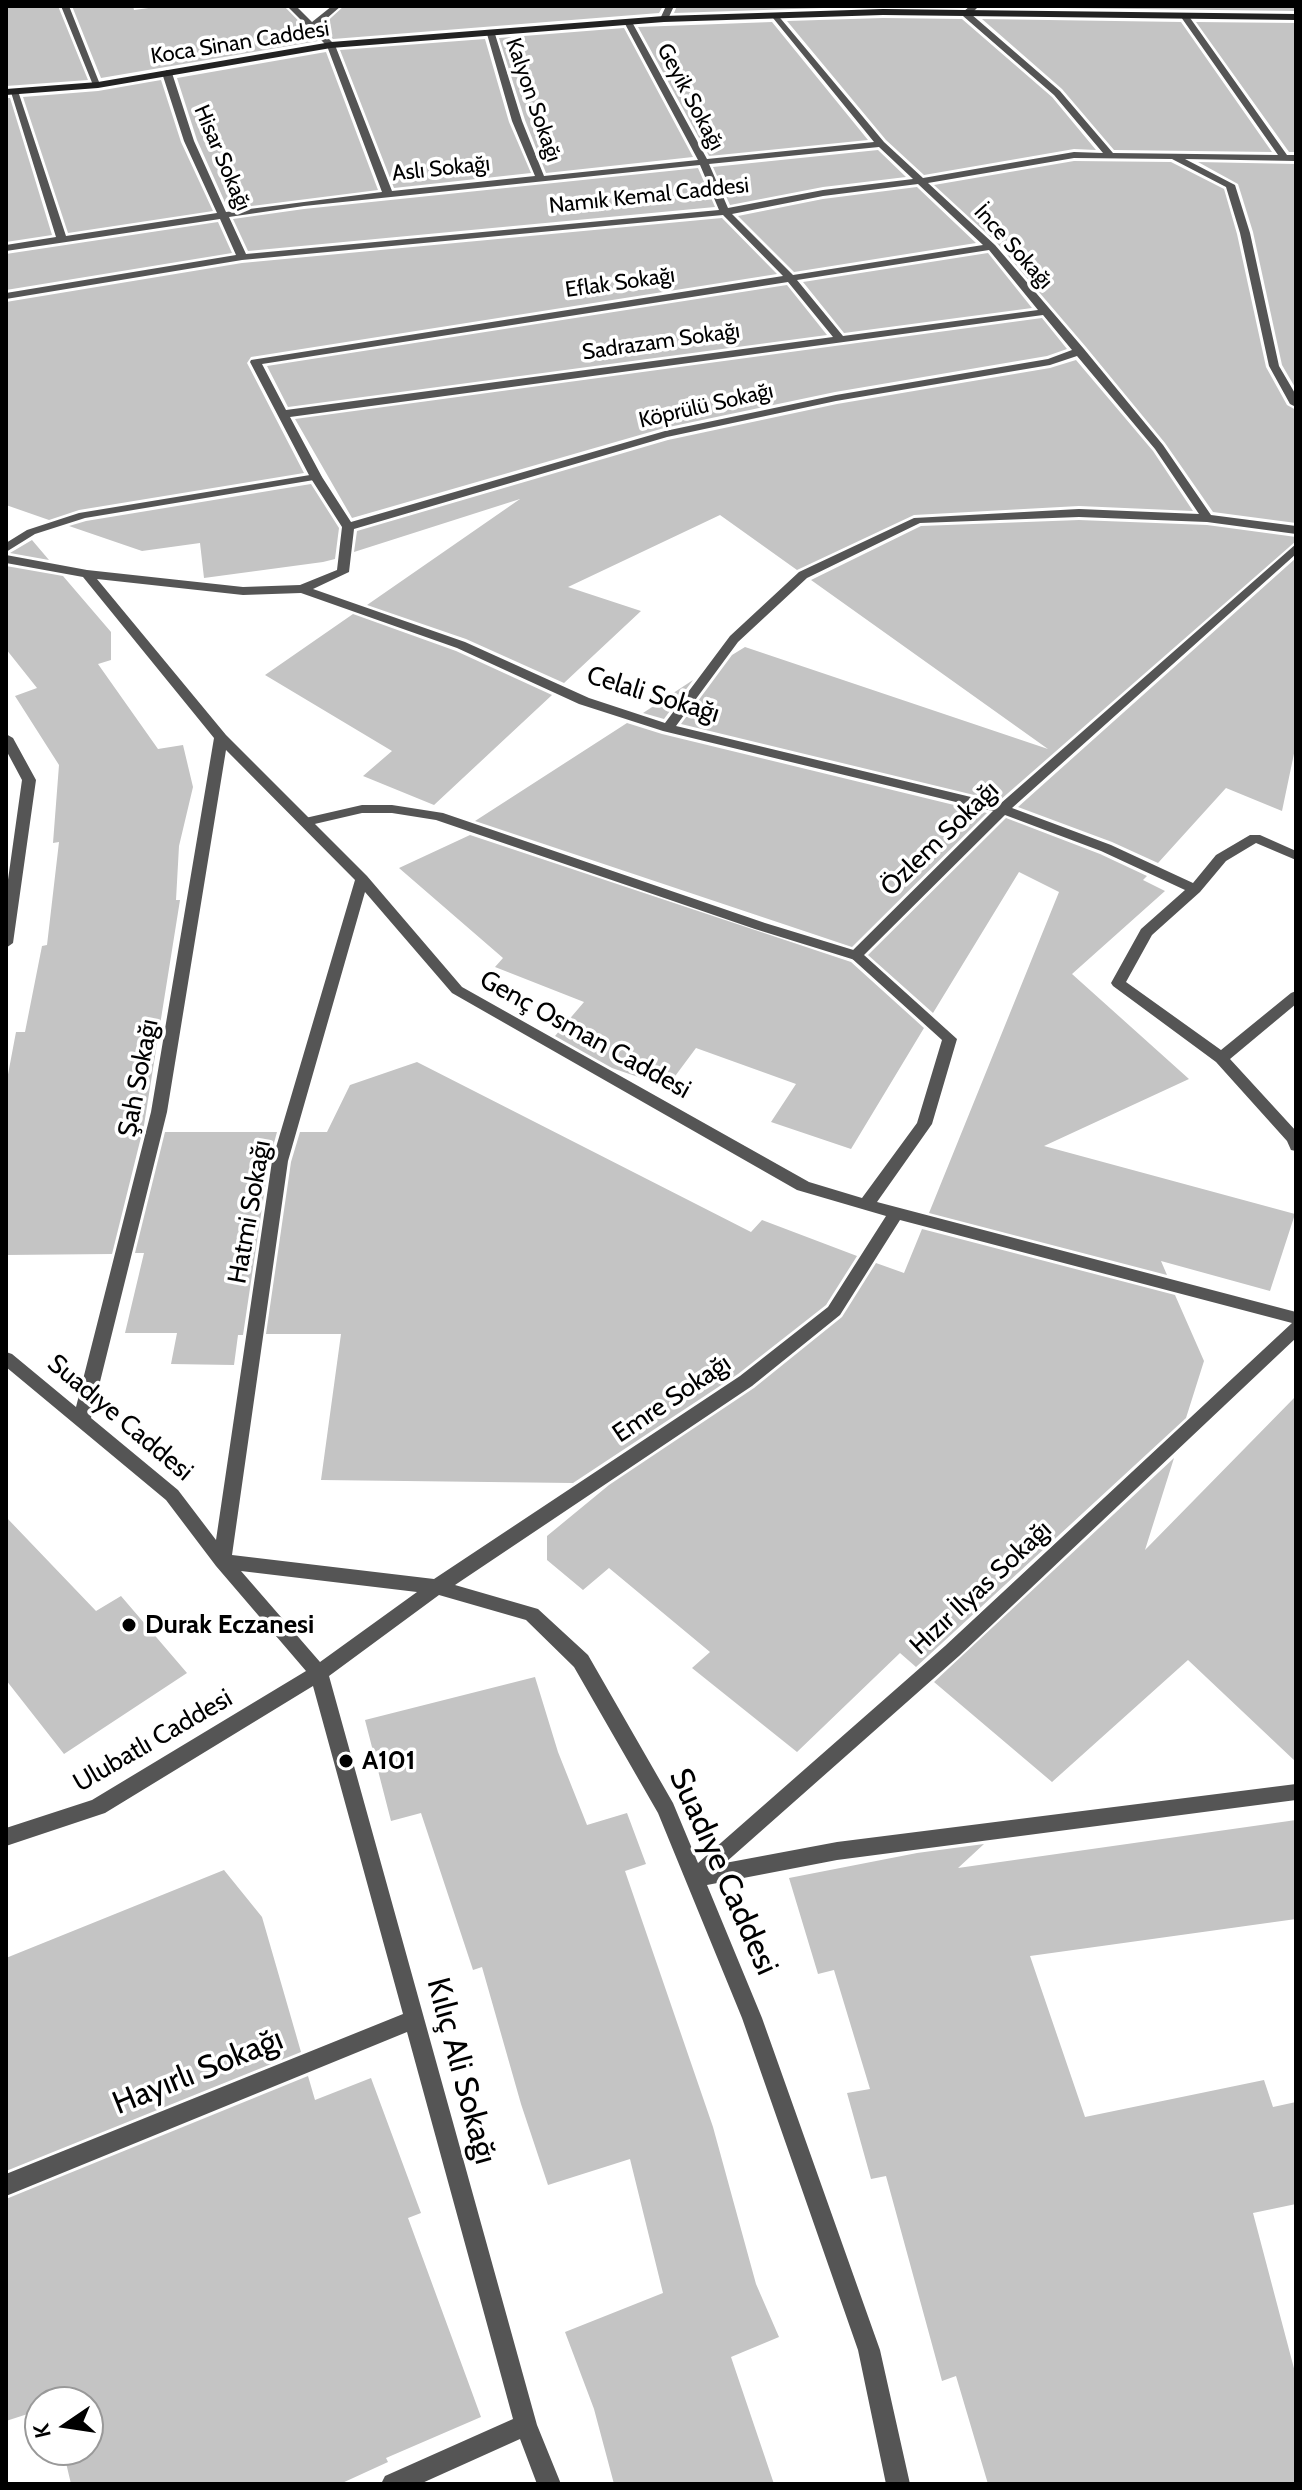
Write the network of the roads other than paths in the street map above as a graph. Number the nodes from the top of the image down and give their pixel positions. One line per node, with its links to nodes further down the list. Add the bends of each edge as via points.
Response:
1 (65, 6): 17 (street)
2 (291, 6): 13 (street)
3 (337, 6): 13 (street)
4 (670, 6): 11 (street)
5 (975, 6): 7 (street)
6 (1289, 6): 10 (main road)
7 (966, 14): 8 (main road, Koca Sinan Caddesi); 9 (main road, Koca Sinan Caddesi); 20 (street, via 1057,93)
8 (776, 16): 11 (main road, Koca Sinan Caddesi); 19 (street, İnce Sokağı)
9 (1185, 17): 10 (main road, Koca Sinan Caddesi); 22 (street)
10 (1296, 17)
11 (664, 19): 12 (main road, Koca Sinan Caddesi)
12 (628, 22): 14 (main road, Koca Sinan Caddesi); 24 (street, Geyik Sokağı)
13 (312, 27): 15 (street)
14 (491, 34): 15 (main road, Koca Sinan Caddesi); 25 (street, Kalyon Sokağı)
15 (331, 45): 16 (main road, Koca Sinan Caddesi); 27 (street)
16 (167, 73): 17 (main road, Koca Sinan Caddesi); 29 (street, Hisar Sokağı, via 189,141)
17 (98, 85): 18 (main road, Koca Sinan Caddesi)
18 (10, 92): 30 (street)
19 (881, 144): 24 (street, Aslı Sokağı); 26 (street, İnce Sokağı)
20 (1109, 154): 21 (street, Namık Kemal Caddesi); 26 (street, Namık Kemal Caddesi, via 1074,155)
21 (1170, 156): 22 (street, Namık Kemal Caddesi); 39 (street, via 1230,185 1274,366)
22 (1284, 157): 23 (street, Namık Kemal Caddesi)
23 (1296, 158)
24 (704, 163): 25 (street, Aslı Sokağı); 28 (street, Geyik Sokağı)
25 (541, 179): 27 (street, Aslı Sokağı)
26 (922, 181): 28 (street, Namık Kemal Caddesi); 31 (street, İnce Sokağı)
27 (388, 194): 29 (street, Aslı Sokağı)
28 (725, 212): 33 (street, Namık Kemal Caddesi); 34 (street, Geyik Sokağı)
29 (224, 214): 30 (street, Aslı Sokağı); 33 (street, Hisar Sokağı)
30 (62, 239): 32 (street, Aslı Sokağı)
31 (991, 247): 34 (street, Eflak Sokağı); 36 (street, İnce Sokağı)
32 (6, 248)
33 (242, 257): 35 (street, Namık Kemal Caddesi)
34 (791, 279): 37 (street, Geyik Sokağı); 40 (street, Eflak Sokağı, via 255,362)
35 (6, 296)
36 (1044, 312): 37 (street, Sadrazam Sokağı); 38 (street, İnce Sokağı)
37 (839, 338): 40 (street, Sadrazam Sokağı)
38 (1080, 351): 42 (street, İnce Sokağı, via 1159,447); 43 (street, Köprülü Sokağı, via 1050,362 665,434)
39 (1296, 404)
40 (284, 414): 41 (street)
41 (316, 477): 43 (street); 45 (street, via 83,515 31,532)
42 (1207, 518): 44 (street); 50 (street, via 1079,513 918,520 803,575 734,639)
43 (348, 527): 49 (street, via 343,572)
44 (1296, 530)
45 (6, 548)
46 (1296, 548): 53 (street, Özlem Sokağı)
47 (6, 559): 48 (street)
48 (87, 574): 49 (street, via 243,591); 52 (street, Genç Osman Caddesi)
49 (302, 589): 50 (street, Celali Sokağı, via 461,645 584,701)
50 (668, 728): 53 (street, Celali Sokağı)
51 (6, 738): 58 (street, via 29,780)
52 (221, 738): 54 (street, Genç Osman Caddesi); 68 (street, Şah Sokağı, via 159,1112)
53 (1003, 809): 57 (street, Celali Sokağı); 59 (street, Özlem Sokağı)
54 (306, 822): 56 (street, Genç Osman Caddesi); 59 (street, via 362,809 438,816)
55 (1296, 856): 57 (street, via 1255,838 1221,858)
56 (362, 879): 63 (street, Genç Osman Caddesi, via 457,990 803,1186); 69 (street, Hatmi Sokağı, via 280,1161)
57 (1195, 889): 61 (street, via 1146,932 1118,983)
58 (6, 943)
59 (855, 955): 63 (street, via 950,1039 924,1124)
60 (1296, 996): 61 (street)
61 (1221, 1058): 62 (street)
62 (1296, 1146)
63 (866, 1205): 64 (street, Genç Osman Caddesi)
64 (896, 1213): 65 (street, Genç Osman Caddesi); 70 (street, Emre Sokağı, via 834,1311 746,1381)
65 (1296, 1318)
66 (1296, 1328): 74 (street, Hızır İlyas Sokağı, via 952,1651)
67 (6, 1358): 68 (street, Suadıye Caddesi)
68 (81, 1422): 69 (street, Suadıye Caddesi, via 172,1495)
69 (222, 1561): 70 (street, Suadıye Caddesi); 71 (street, Suadıye Caddesi)
70 (437, 1587): 71 (street, Emre Sokağı); 74 (street, Suadıye Caddesi, via 532,1614 581,1661 666,1809)
71 (319, 1673): 73 (street, Ulubatlı Caddesi, via 98,1807); 75 (street, Kılıç Ali Sokağı)
72 (1296, 1792): 74 (street, via 837,1851)
73 (6, 1837)
74 (695, 1878): 80 (street, Suadıye Caddesi, via 752,2018 869,2350)
75 (414, 2019): 76 (street, Hayırlı Sokağı); 77 (street, Kılıç Ali Sokağı)
76 (6, 2185)
77 (526, 2425): 78 (street); 79 (street, Kılıç Ali Sokağı)
78 (393, 2484)
79 (549, 2484)
80 (898, 2484)

